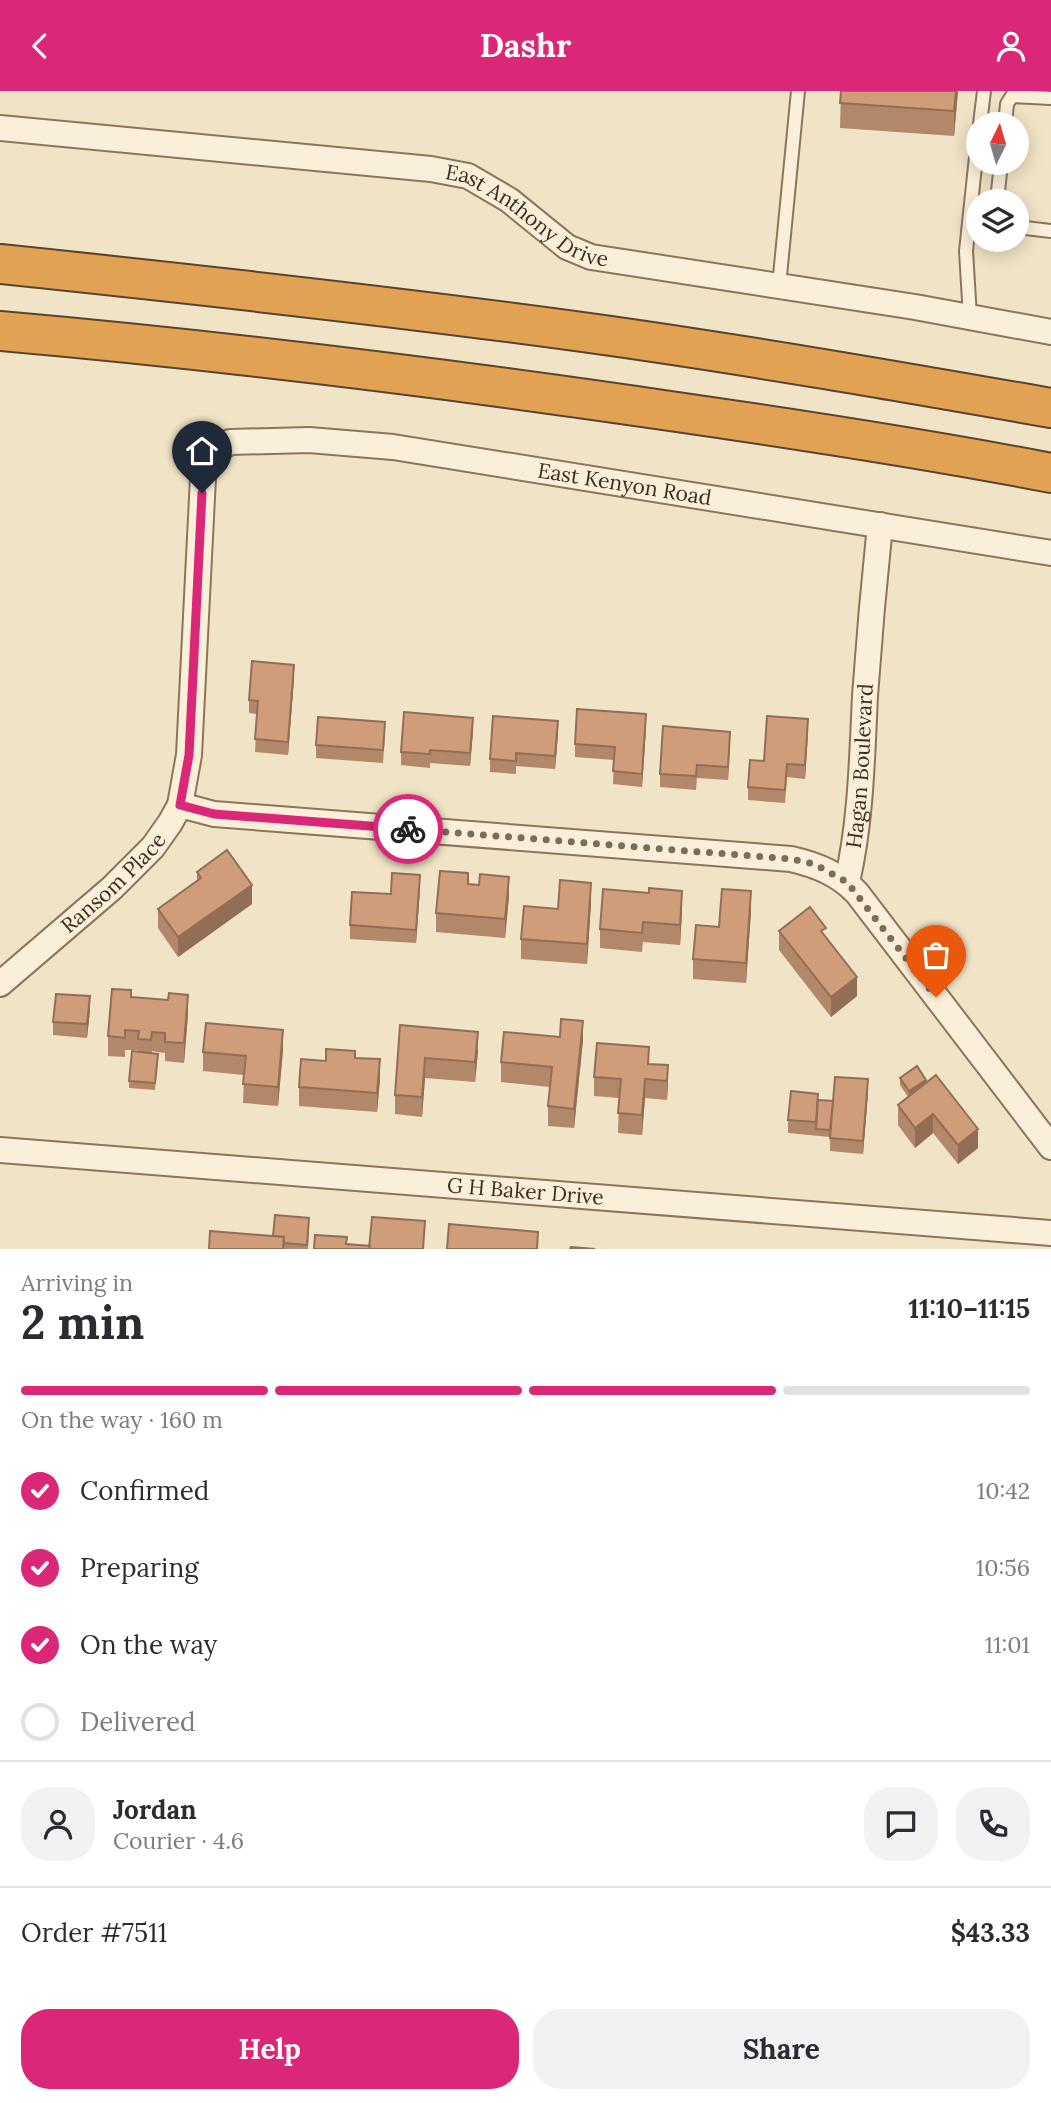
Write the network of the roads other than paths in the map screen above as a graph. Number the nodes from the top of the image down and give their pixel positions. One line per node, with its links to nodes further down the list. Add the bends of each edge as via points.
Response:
1 (798, 91): 11 (lane)
2 (984, 91): 4 (lane)
3 (1051, 98): 5 (lane, via 1012,96)
4 (981, 112)
5 (1006, 112)
6 (0, 128): 11 (street, East Anthony Drive, via 468,176 509,200 567,247 591,257)
7 (974, 175): 12 (lane, via 965,251)
8 (1029, 228): 9 (lane)
9 (1051, 231)
10 (0, 264): 15 (highway, via 590,333)
11 (779, 286): 12 (street, East Anthony Drive)
12 (970, 317): 14 (street, East Anthony Drive)
13 (0, 331): 17 (highway, via 161,345 535,391)
14 (1051, 332)
15 (1051, 408)
16 (206, 464): 18 (street, East Kenyon Road, via 216,450 230,442 309,440 393,447); 20 (street, Ransom Place, via 189,755)
17 (1051, 473)
18 (880, 525): 19 (street, East Kenyon Road); 21 (street, Hagan Boulevard, via 859,805)
19 (1051, 553)
20 (180, 805): 21 (street, via 214,814 791,859 814,864); 22 (street, Ransom Place, via 165,831 112,888)
21 (847, 882): 23 (street)
22 (0, 984)
23 (1051, 1147)
24 (0, 1150): 25 (street, G H Baker Drive)
25 (1051, 1233)

